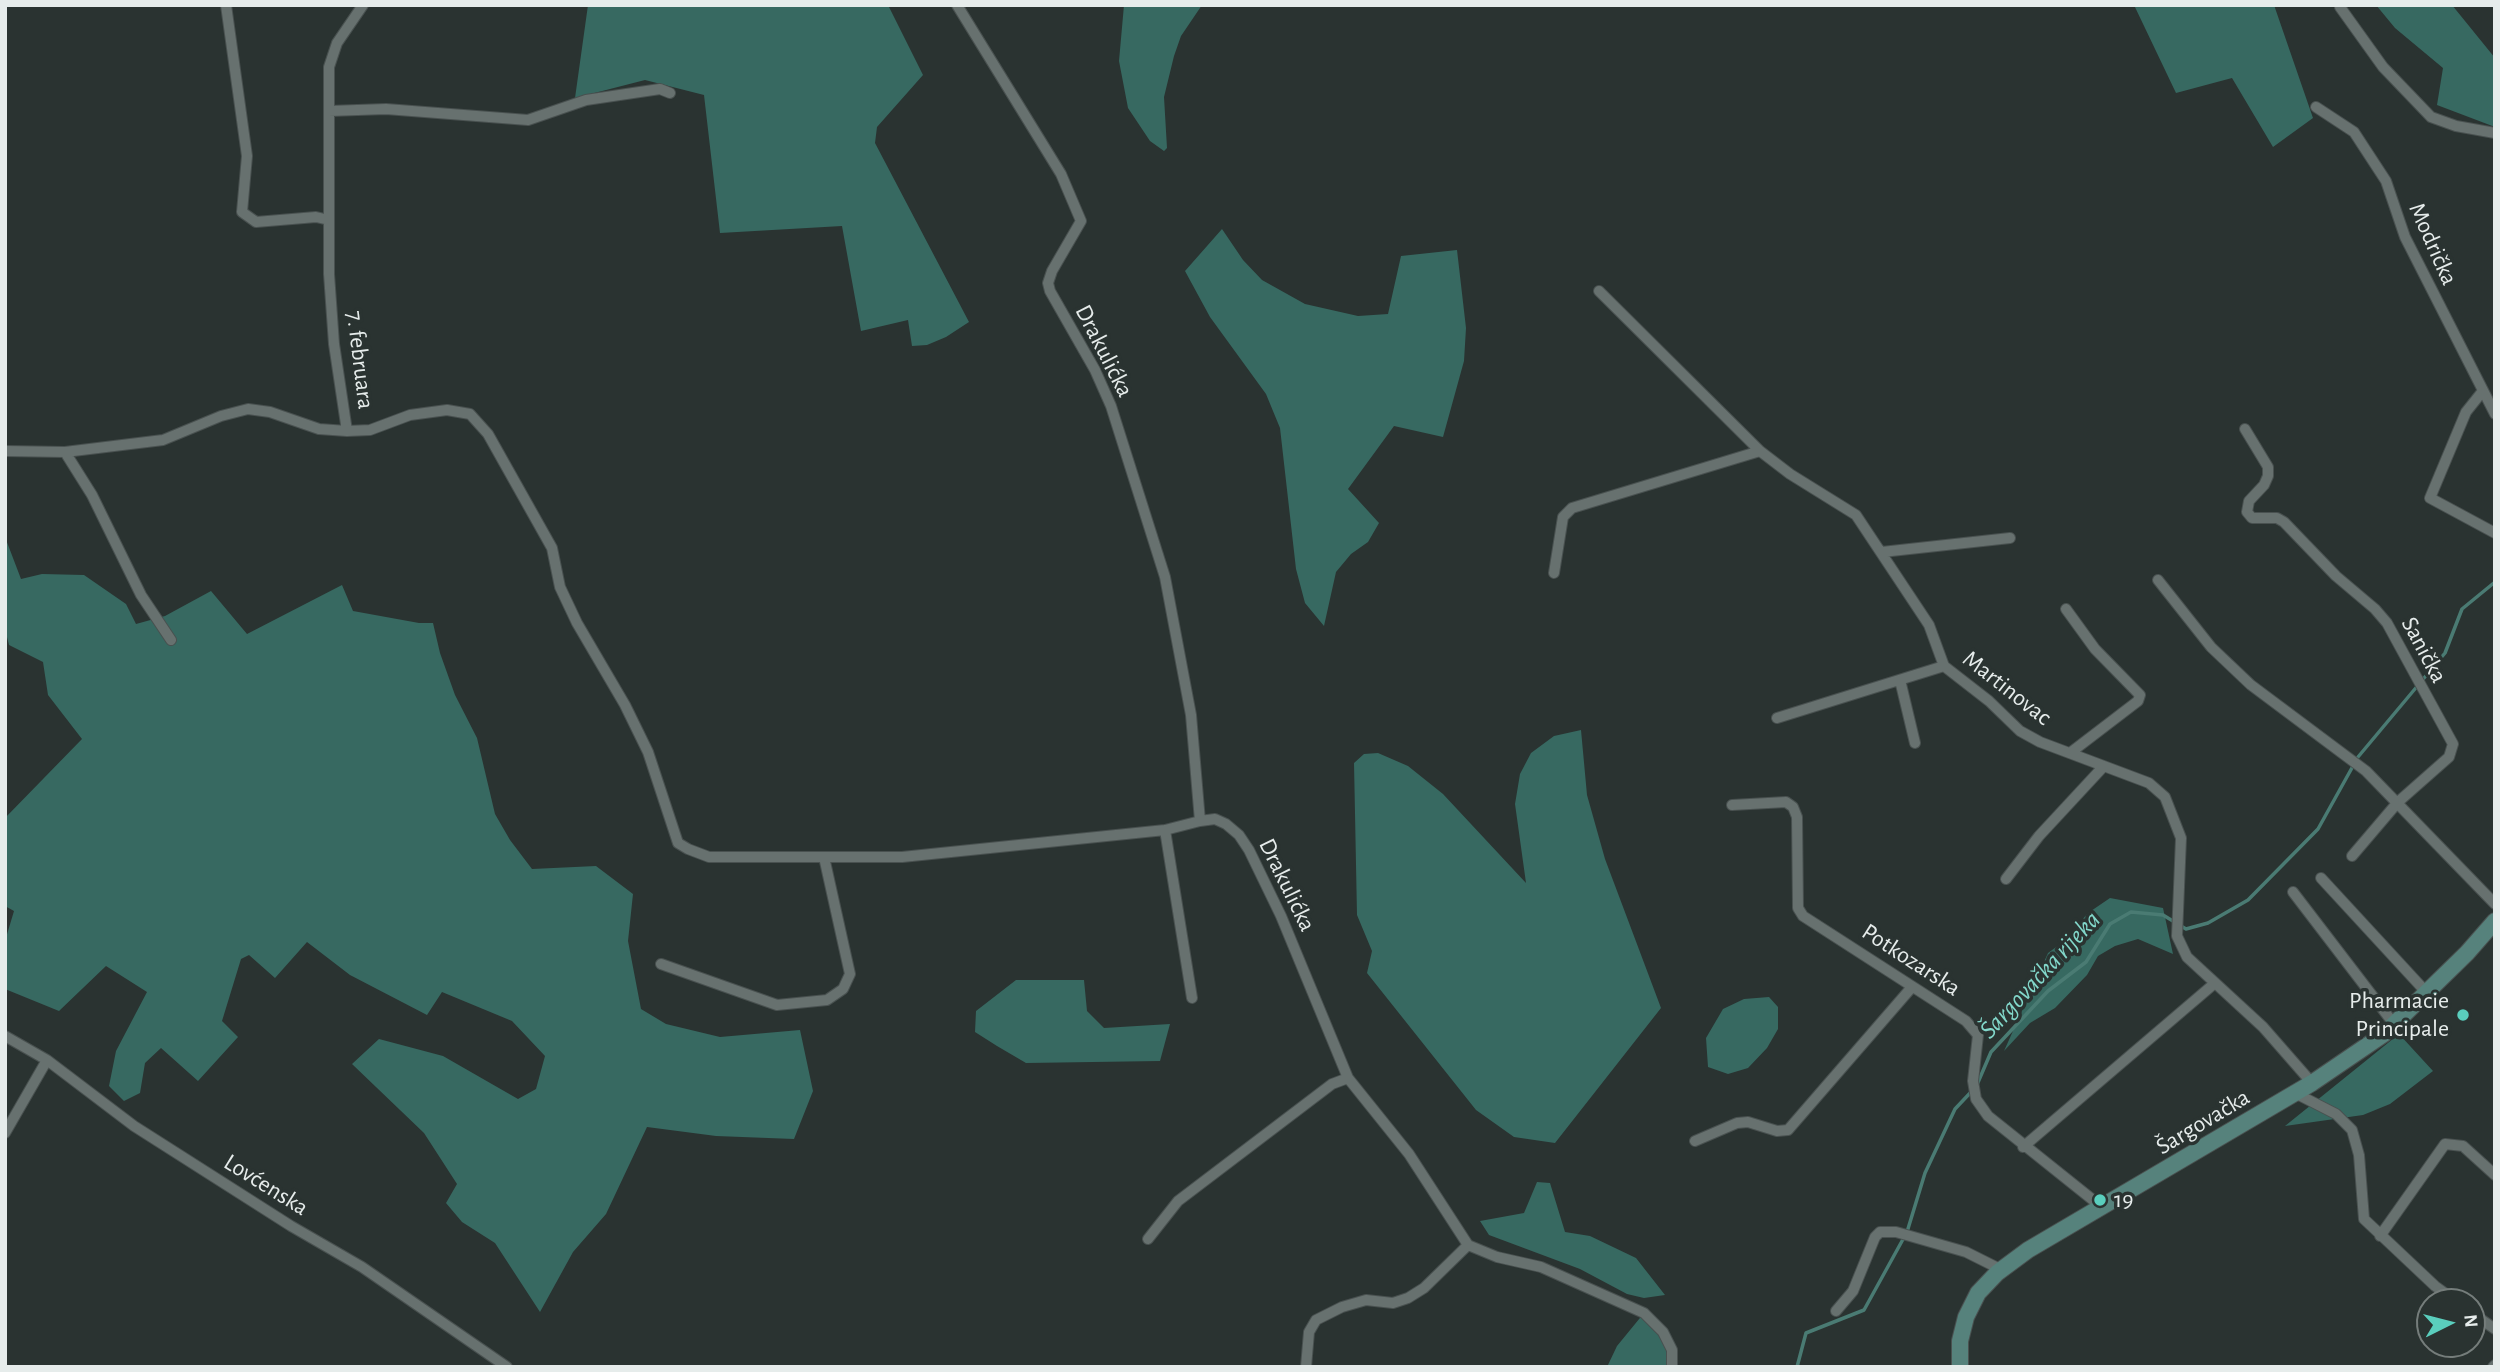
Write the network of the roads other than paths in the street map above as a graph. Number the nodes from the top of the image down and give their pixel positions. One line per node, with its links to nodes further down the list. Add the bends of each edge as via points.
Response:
1 (226, 5): 9 (street, via 247,156 242,212 256,222 316,216)
2 (363, 5): 7 (street, 7. februara, via 333,54)
3 (957, 5): 33 (street, Drakulićka, via 1061,174 1081,221 1048,283 1111,406 1165,577 1191,715)
4 (2340, 7): 8 (street, via 2383,68 2431,117)
5 (670, 93): 7 (street, via 660,89 595,98 528,120 386,109)
6 (2316, 107): 11 (street, Modrička, via 2354,132 2386,181 2405,237)
7 (329, 111): 9 (street, 7. februara)
8 (2495, 133)
9 (329, 220): 14 (street, 7. februara, via 334,344)
10 (1599, 290): 16 (street, Martinovac)
11 (2482, 392): 12 (street, Modrička); 18 (street, via 2466,412 2430,498)
12 (2495, 414)
13 (2245, 429): 31 (street, Sanička, via 2268,467 2264,485 2249,501 2247,512 2252,518 2277,518 2289,527 2375,609 2451,738 2452,751)
14 (347, 430): 17 (street, 7. februara, via 318,429 248,409 163,440); 36 (street, via 370,430 410,415 447,410 470,414 488,434 552,548 561,587 577,623 648,752 678,842 709,857)
15 (5, 451): 17 (street, 7. februara)
16 (1760, 451): 20 (street, Martinovac, via 1856,515); 21 (street, via 1572,508 1563,517)
17 (65, 452): 24 (street, via 92,495 141,595)
18 (2495, 533)
19 (2010, 538): 20 (street)
20 (1882, 552): 25 (street, Martinovac, via 1929,625)
21 (1554, 573)
22 (2158, 580): 31 (street, via 2211,647 2250,685 2366,771)
23 (2066, 609): 29 (street, via 2095,649 2140,695)
24 (171, 640)
25 (1944, 666): 26 (street); 29 (street, Martinovac, via 2020,731)
26 (1900, 680): 27 (street); 28 (street)
27 (1777, 719)
28 (1915, 743)
29 (2070, 753): 30 (street, Martinovac)
30 (2103, 766): 38 (street); 43 (street, Martinovac, via 2149,783 2165,797 2181,838 2176,936 2187,957)
31 (2398, 802): 35 (street, Sanička); 40 (street)
32 (1732, 805): 44 (street, Potkozarska, via 1786,802 1793,807 1797,817 1798,908 1803,916)
33 (1200, 821): 34 (street); 50 (street, Drakulićka, via 1226,824 1249,850)
34 (1165, 830): 36 (street, via 902,857); 46 (street)
35 (2352, 856)
36 (824, 857): 42 (street, via 850,974 843,989 827,1000 777,1005)
37 (2321, 878): 45 (street)
38 (2006, 879)
39 (2293, 892): 47 (street)
40 (2495, 904)
41 (2495, 920): 45 (street, Šargovačka)
42 (661, 964)
43 (2215, 983): 51 (street, Martinovac, via 2263,1027); 55 (street)
44 (1912, 987): 54 (street, via 1788,1130 1737,1123); 55 (street, Potkozarska, via 1966,1021 1978,1035 1973,1081 1976,1099)
45 (2427, 993): 47 (street, Šargovačka)
46 (1192, 998)
47 (2394, 1024): 51 (street, Šargovačka)
48 (5, 1036): 49 (street, Lovćenska)
49 (47, 1060): 53 (street); 64 (street, Lovćenska, via 134,1126 362,1267)
50 (1348, 1078): 59 (street, via 1332,1084 1178,1201); 60 (street, Drakulićka, via 1409,1154)
51 (2312, 1083): 52 (street, Šargovačka)
52 (2295, 1093): 57 (street, Šargovačka); 58 (street, via 2336,1114 2351,1130 2359,1155 2364,1219)
53 (5, 1133)
54 (1695, 1141)
55 (2023, 1147): 57 (street, Potkozarska)
56 (2495, 1175): 58 (street, via 2463,1146 2445,1144)
57 (2103, 1208): 61 (street, Šargovačka)
58 (2380, 1236): 62 (street)
59 (1148, 1240)
60 (1468, 1245): 65 (street, via 1408,1298 1393,1303 1366,1300 1316,1320 1309,1332); 66 (street, via 1541,1267 1644,1313 1663,1332 1672,1350)
61 (2002, 1270): 63 (street, via 1965,1252 1896,1231 1880,1232 1858,1281); 67 (street, Šargovačka, via 1978,1293 1966,1317)
62 (2441, 1288)
63 (1836, 1311)
64 (507, 1367)
65 (1306, 1367)
66 (1672, 1367)
67 (1960, 1367)

